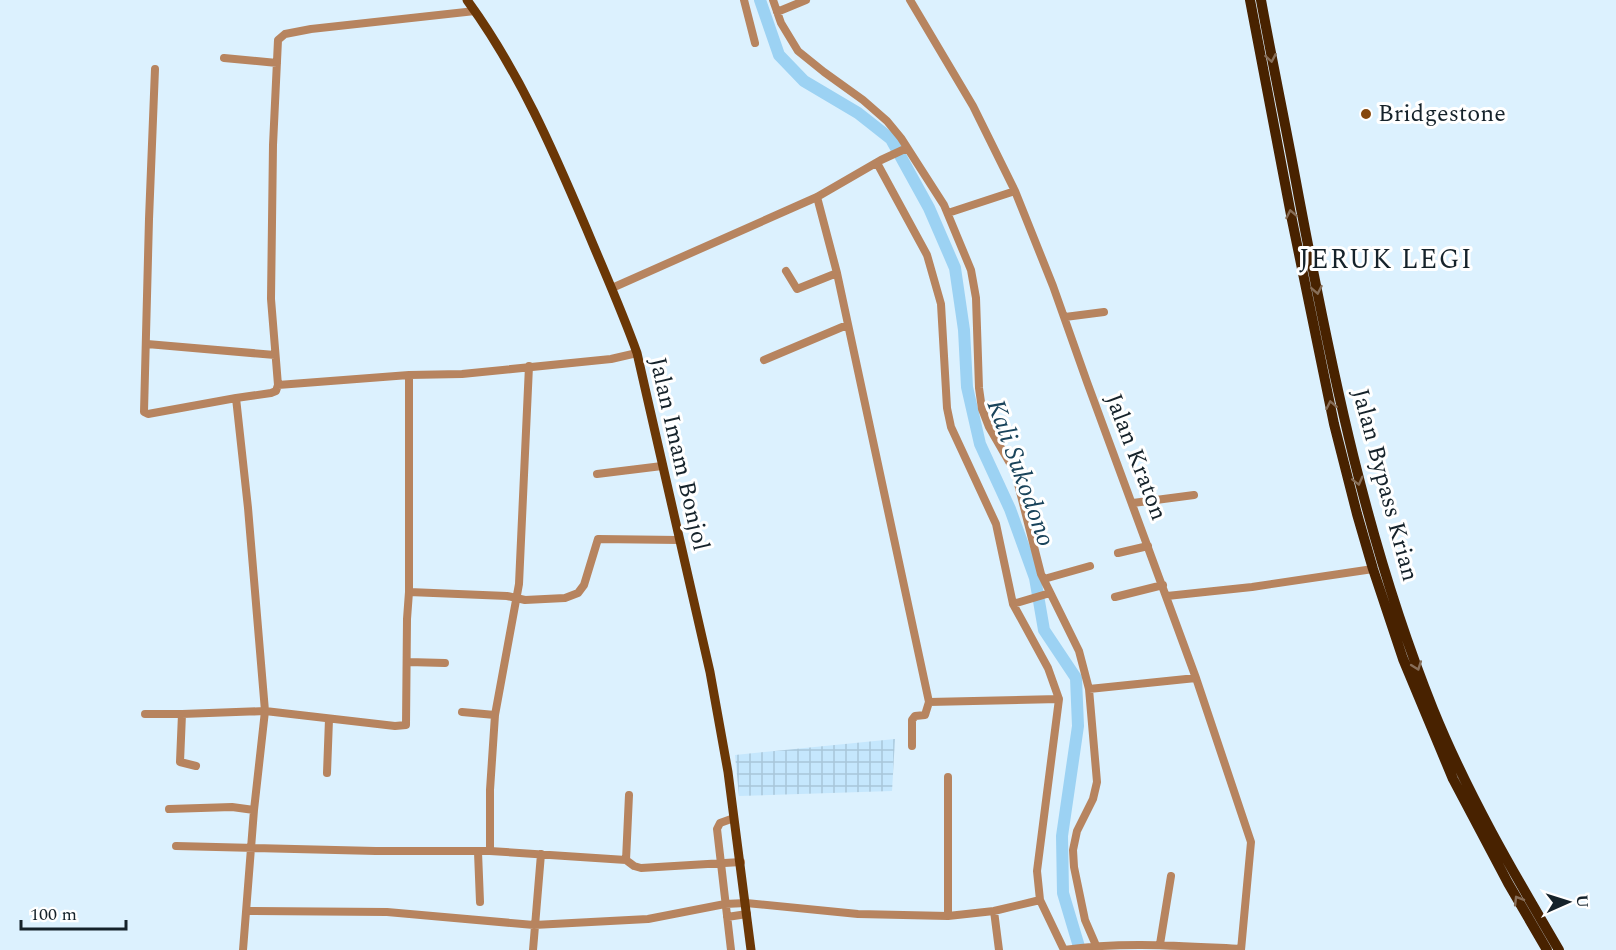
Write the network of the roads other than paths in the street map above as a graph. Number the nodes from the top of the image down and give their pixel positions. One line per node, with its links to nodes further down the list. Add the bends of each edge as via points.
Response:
1 (467, 0): 8 (main road, Jalan Imam Bonjol)
2 (744, 0): 10 (street)
3 (773, 0): 9 (street)
4 (806, 0): 9 (street)
5 (910, 0): 16 (street, Jalan Kraton, via 988,134)
6 (1250, 0): 41 (highway, Jalan Bypass Krian, one-way to 6, via 1334,424)
7 (1261, 0): 99 (highway, Jalan Bypass Krian, one-way to 99, via 1342,412 1393,600 1433,710 1464,778)
8 (475, 11): 12 (street, via 285,34 278,40); 21 (main road, Jalan Imam Bonjol, via 545,130)
9 (777, 12): 14 (street, via 801,54 870,106 896,132)
10 (755, 43)
11 (224, 58): 12 (street)
12 (277, 63): 27 (street, via 271,299)
13 (155, 69): 25 (street)
14 (904, 149): 15 (street); 18 (street)
15 (879, 161): 17 (street); 49 (street, via 924,247 936,280 943,323 949,422 998,531)
16 (1015, 191): 18 (street); 23 (street, Jalan Kraton)
17 (817, 197): 20 (street); 21 (street)
18 (948, 213): 42 (street, via 973,278 982,409 1015,472)
19 (786, 272): 20 (street, via 796,289)
20 (837, 273): 24 (street)
21 (612, 288): 26 (main road, Jalan Imam Bonjol)
22 (1104, 312): 23 (street)
23 (1065, 317): 36 (street, Jalan Kraton)
24 (847, 325): 28 (street); 55 (street)
25 (147, 344): 27 (street); 32 (street, via 146,414)
26 (637, 353): 29 (street); 33 (main road, Jalan Imam Bonjol)
27 (276, 355): 31 (street)
28 (764, 360)
29 (530, 366): 30 (street); 47 (street)
30 (409, 375): 31 (street); 44 (street)
31 (278, 385): 32 (street, via 271,393)
32 (236, 398): 56 (street)
33 (662, 466): 34 (street); 37 (main road, Jalan Imam Bonjol)
34 (597, 474)
35 (1194, 495): 36 (street)
36 (1132, 503): 38 (street, Jalan Kraton)
37 (679, 540): 47 (street, via 598,538 586,582 578,593 544,600); 69 (main road, Jalan Imam Bonjol, via 710,672)
38 (1148, 546): 39 (street); 43 (street, Jalan Kraton)
39 (1118, 553)
40 (1090, 566): 42 (street)
41 (1373, 568): 46 (street); 98 (highway, Jalan Bypass Krian, one-way to 41, via 1463,800 1403,659)
42 (1044, 579): 45 (street)
43 (1163, 585): 46 (street, Jalan Kraton); 48 (street)
44 (409, 592): 47 (street); 50 (street)
45 (1047, 594): 49 (street); 53 (street, via 1079,651)
46 (1167, 596): 52 (street, Jalan Kraton)
47 (518, 597): 60 (street)
48 (1115, 597)
49 (1016, 603): 54 (street)
50 (408, 662): 51 (street); 61 (street, via 405,726)
51 (445, 663)
52 (1196, 678): 53 (street); 91 (street, Jalan Kraton, via 1251,842)
53 (1089, 689): 90 (street, via 1096,788 1073,850 1085,920)
54 (1059, 699): 55 (street); 79 (street, via 1039,846)
55 (929, 702): 62 (street, via 925,715 912,720)
56 (265, 711): 59 (street); 61 (street); 68 (street)
57 (462, 712): 60 (street)
58 (145, 714): 59 (street)
59 (181, 714): 63 (street, via 180,762)
60 (495, 715): 72 (street)
61 (329, 719): 64 (street)
62 (912, 746)
63 (196, 766)
64 (327, 773)
65 (948, 777): 87 (street)
66 (629, 795): 75 (street)
67 (170, 809): 68 (street)
68 (254, 810): 71 (street)
69 (734, 818): 76 (main road, Jalan Imam Bonjol); 77 (street, via 717,829)
70 (176, 846): 71 (street)
71 (251, 847): 73 (street); 83 (street)
72 (490, 851): 73 (street); 74 (street)
73 (478, 852): 80 (street)
74 (541, 854): 75 (street); 88 (street)
75 (626, 860): 77 (street, via 641,868)
76 (741, 862): 77 (street); 81 (main road, Jalan Imam Bonjol)
77 (721, 863): 82 (street)
78 (1171, 876): 89 (street)
79 (1040, 900): 84 (street); 97 (street)
80 (480, 902)
81 (746, 903): 82 (street); 85 (main road, Jalan Imam Bonjol); 87 (street, via 858,914)
82 (725, 904): 86 (street); 88 (street, via 648,919)
83 (246, 911): 88 (street, via 387,912); 92 (street)
84 (994, 911): 87 (street); 96 (street)
85 (747, 914): 86 (street); 95 (main road, Jalan Imam Bonjol)
86 (727, 916): 94 (street)
87 (948, 916)
88 (534, 925): 93 (street)
89 (1161, 944): 90 (street); 91 (street)
90 (1095, 947): 97 (street)
91 (1241, 949)
92 (243, 950)
93 (533, 950)
94 (732, 950)
95 (752, 950)
96 (999, 950)
97 (1066, 950)
98 (1547, 950)
99 (1559, 950)

